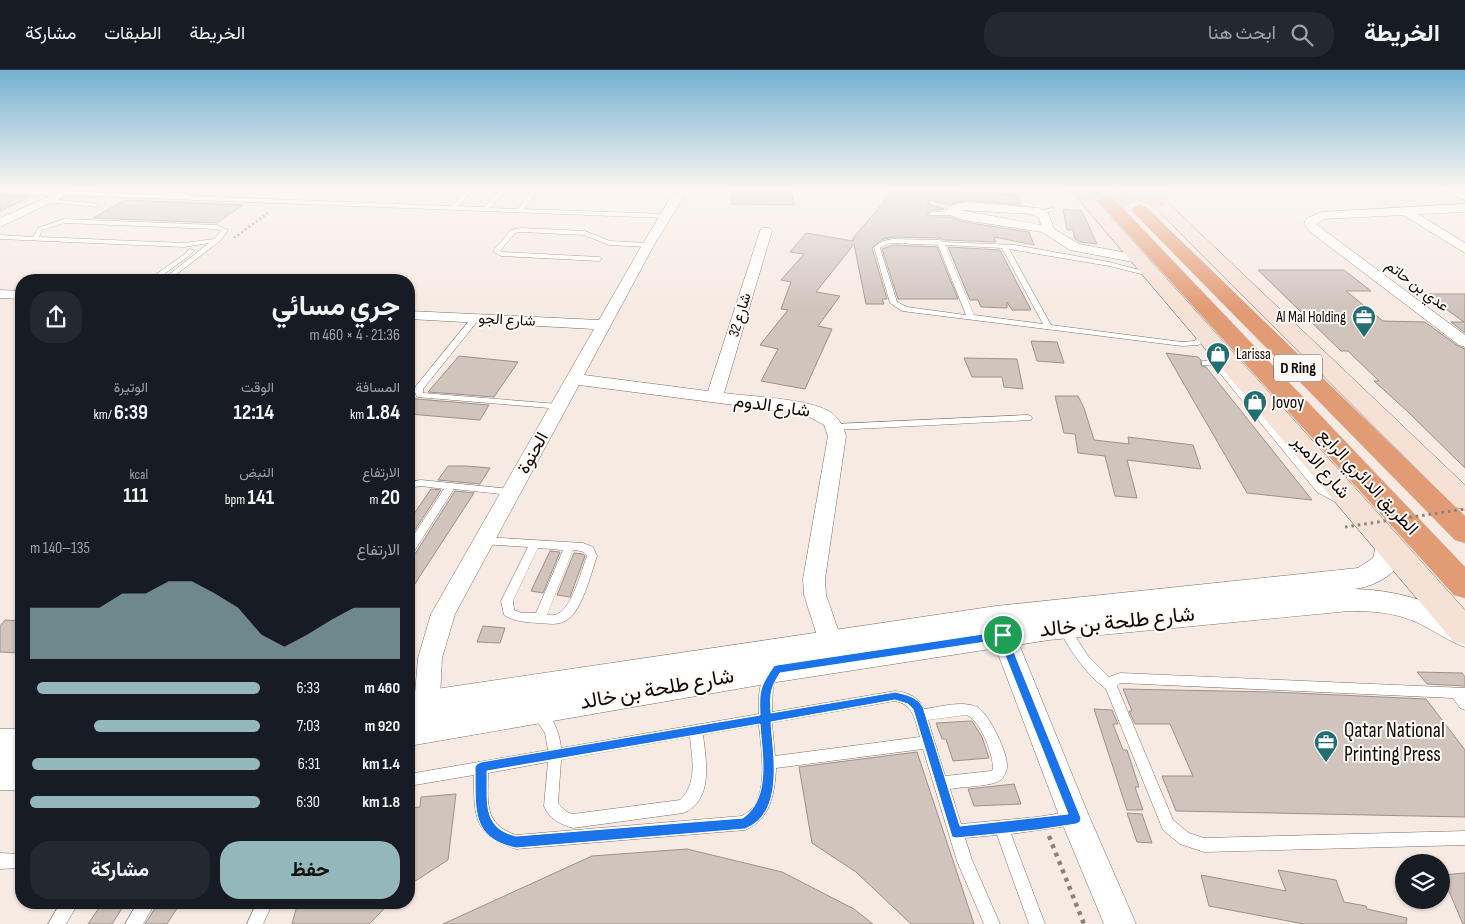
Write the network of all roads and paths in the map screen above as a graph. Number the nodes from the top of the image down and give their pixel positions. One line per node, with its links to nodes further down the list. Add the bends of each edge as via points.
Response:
1 (40, 229): 14 (lane)
2 (223, 229): 15 (lane, via 226,232)
3 (658, 229): 18 (street, الحنوة)
4 (1036, 229): 5 (street)
5 (1045, 229): 22 (street, via 1075,247)
6 (1127, 229): 22 (main road, شارع الامير)
7 (1141, 229): 50 (highway, الطريق الدائري الرابع / D Ring)
8 (1145, 229): 44 (highway, الطريق الدائري الرابع / D Ring)
9 (1191, 229): 42 (main road)
10 (1314, 229): 32 (street, عدي بن حاتم)
11 (1433, 229): 20 (street)
12 (766, 232): 35 (street, شارع 32)
13 (0, 237): 14 (lane)
14 (35, 238): 17 (lane)
15 (219, 239): 17 (lane); 24 (lane)
16 (940, 242): 19 (lane); 28 (lane); 28 (lane, via 893,241 877,247 892,298 905,309)
17 (184, 245): 23 (lane, via 191,250 188,254)
18 (648, 246): 21 (lane, via 609,242 585,233 521,230 513,232 496,251 501,254); 30 (street, الحنوة)
19 (1005, 246): 22 (lane); 31 (lane)
20 (1465, 249)
21 (599, 259)
22 (1146, 267): 33 (main road, شارع الامير)
23 (160, 274)
24 (173, 274)
25 (0, 294): 26 (street)
26 (15, 295)
27 (415, 315): 29 (street, شارع الجو)
28 (971, 317): 31 (lane)
29 (476, 318): 30 (street, شارع الجو); 36 (lane, via 418,393)
30 (605, 325): 34 (street, الحنوة)
31 (1048, 326): 33 (lane, via 1182,344 1196,342)
32 (1465, 342)
33 (1212, 354): 43 (main road, شارع الامير)
34 (574, 379): 35 (street, شارع الدوم); 36 (street, الحنوة)
35 (714, 398): 38 (street, شارع الدوم, via 807,409 830,419)
36 (558, 407): 41 (street, الحنوة)
37 (1028, 418): 38 (lane)
38 (836, 427): 55 (street, via 838,436 814,571 815,595)
39 (415, 484): 40 (lane)
40 (451, 486): 41 (lane); 45 (lane)
41 (511, 492): 46 (street, الحنوة)
42 (1463, 500): 43 (path, bridge)
43 (1350, 516): 49 (main road, شارع الامير)
44 (1465, 534)
45 (415, 541)
46 (485, 541): 47 (lane); 62 (street, الحنوة, via 437,628)
47 (535, 544): 48 (lane); 51 (lane, via 506,607 513,616)
48 (569, 546): 51 (lane); 51 (lane, via 592,553 571,609 557,619)
49 (1389, 546): 52 (street, شارع طلحة بن خالد, via 1384,566 1363,578); 54 (main road, شارع الامير)
50 (1465, 587)
51 (540, 618)
52 (999, 626): 53 (street, شارع طلحة بن خالد); 55 (street, شارع طلحة بن خالد); 56 (street, شارع طلحة بن خالد); 75 (street)
53 (1063, 627): 54 (street, شارع طلحة بن خالد, via 1376,599 1423,611); 57 (lane, via 1084,662)
54 (1465, 634)
55 (830, 641): 62 (street, شارع طلحة بن خالد)
56 (777, 669): 60 (street, شارع طلحة بن خالد); 63 (lane, via 766,686)
57 (1111, 686): 58 (lane, via 1120,678); 79 (lane, via 1168,825 1185,839 1204,845)
58 (1460, 692): 59 (lane)
59 (1465, 704)
60 (534, 710): 62 (street, شارع طلحة بن خالد); 68 (lane, via 551,728)
61 (920, 714): 63 (lane, via 912,701 895,696); 65 (lane); 74 (lane, via 974,711 983,720 999,760 1000,767 994,777)
62 (417, 717)
63 (766, 718): 64 (lane); 69 (lane)
64 (696, 730): 68 (lane); 68 (lane, via 700,784 694,797 683,806 573,821 563,818 550,806)
65 (928, 742): 69 (lane); 74 (lane)
66 (0, 744): 67 (street)
67 (15, 744)
68 (554, 755): 70 (lane)
69 (768, 763): 70 (lane, via 767,794 763,805 745,824 516,842 504,839 486,824 482,815)
70 (481, 767): 73 (lane)
71 (0, 774): 72 (street)
72 (15, 774)
73 (415, 779)
74 (941, 783): 78 (lane)
75 (1076, 818): 76 (lane); 91 (street)
76 (1044, 823): 77 (lane); 90 (path)
77 (1002, 828): 78 (lane); 89 (lane)
78 (956, 832): 88 (lane)
79 (1465, 838)
80 (0, 861): 81 (lane)
81 (15, 861)
82 (66, 909): 85 (lane)
83 (143, 909): 86 (lane)
84 (262, 909): 87 (lane)
85 (56, 924)
86 (133, 924)
87 (255, 924)
88 (992, 924)
89 (1037, 924)
90 (1084, 924)
91 (1120, 924)

